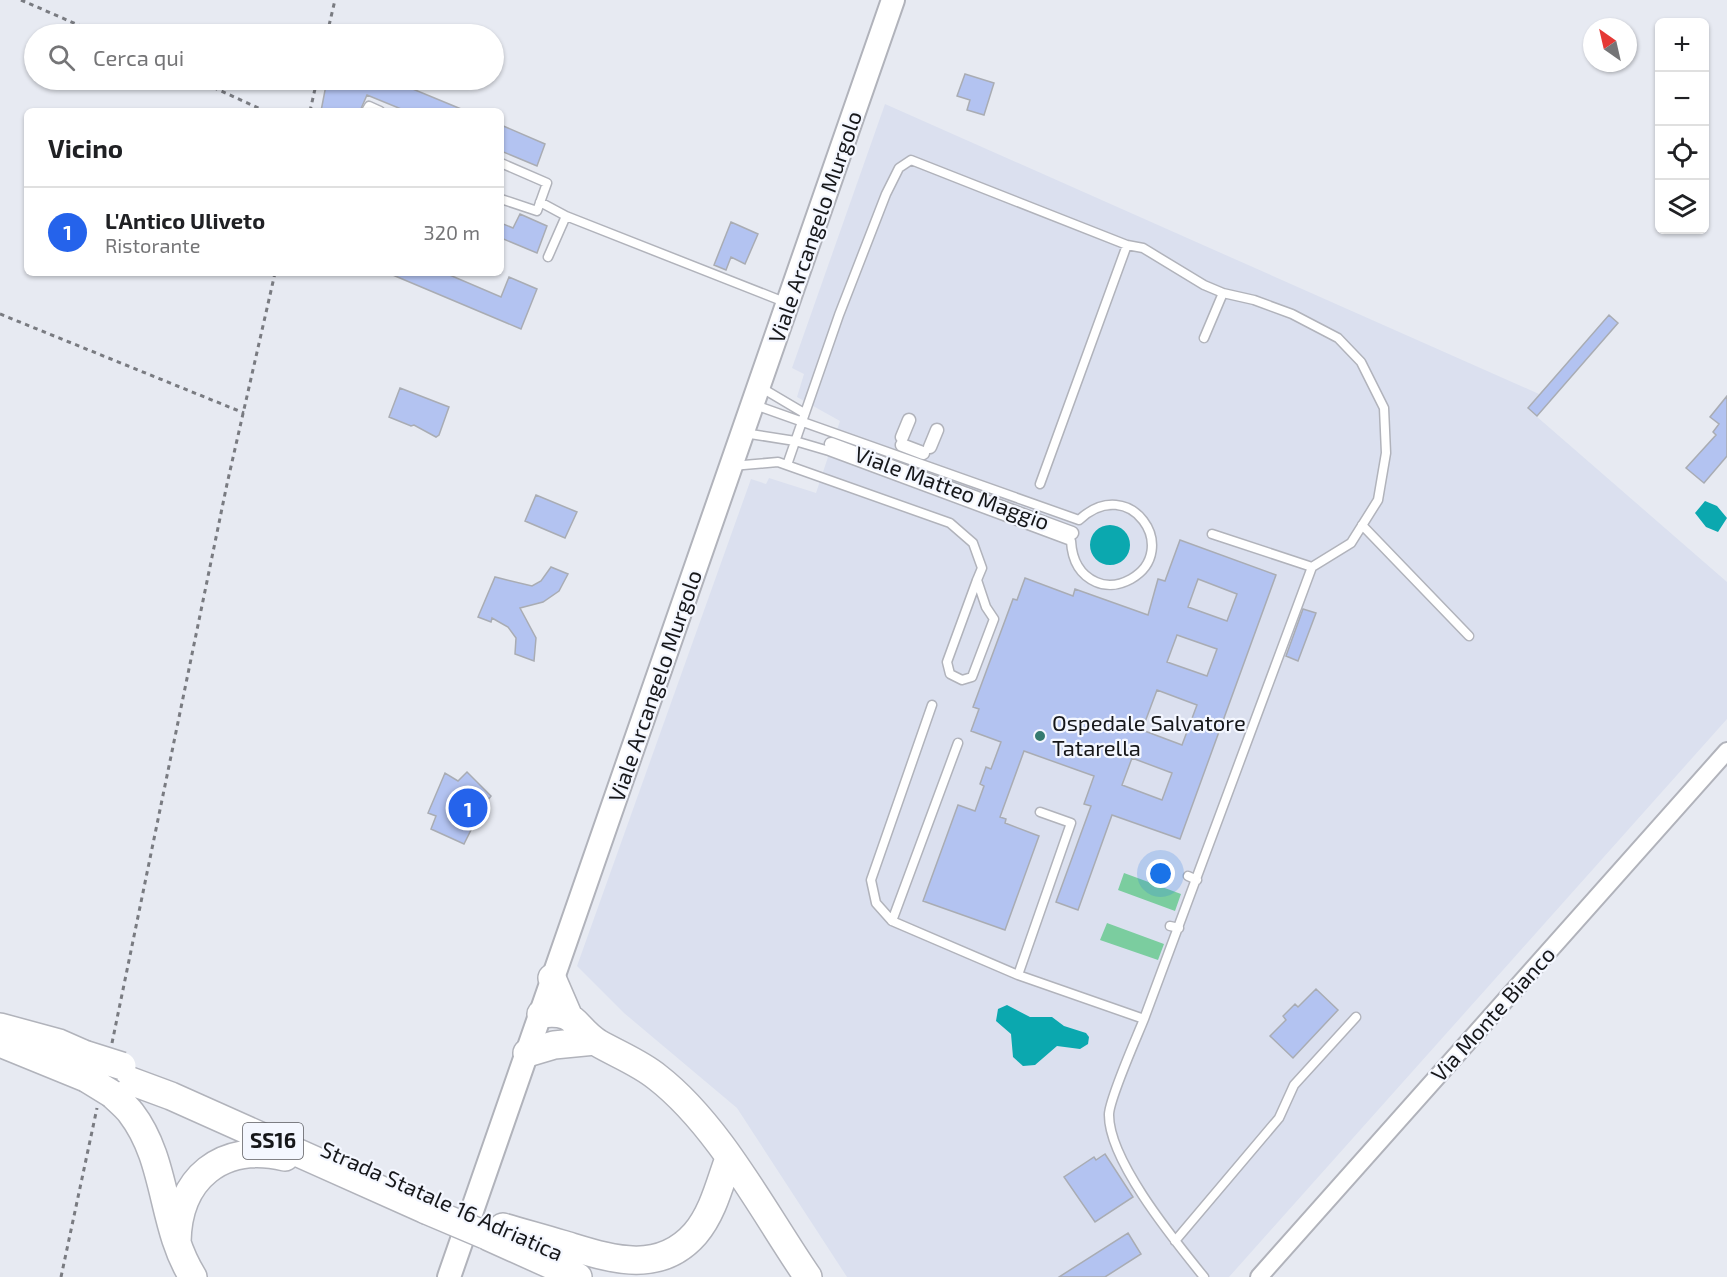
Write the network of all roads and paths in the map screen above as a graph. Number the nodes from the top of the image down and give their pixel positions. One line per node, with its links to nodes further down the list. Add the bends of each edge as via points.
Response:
1 (21, 0): 4 (path)
2 (335, 0): 5 (path)
3 (893, 0): 18 (main road, Viale Arcangelo Murgolo)
4 (76, 24)
5 (329, 24)
6 (219, 90): 8 (path)
7 (315, 90): 9 (path)
8 (258, 108)
9 (311, 108)
10 (504, 164): 12 (lane, via 547,183)
11 (504, 201): 12 (lane, via 537,211)
12 (540, 202): 13 (lane)
13 (566, 216): 15 (lane); 18 (lane)
14 (1127, 244): 17 (lane, via 1143,248); 23 (lane, via 910,160 899,168 886,194); 33 (lane)
15 (548, 257)
16 (274, 276): 22 (path)
17 (1223, 293): 20 (lane); 34 (lane, via 1292,314 1338,338 1361,362 1383,408 1386,453 1378,500)
18 (788, 303): 21 (main road, Viale Arcangelo Murgolo)
19 (0, 314): 22 (path)
20 (1204, 338)
21 (757, 396): 23 (lane); 25 (lane); 27 (main road, Viale Arcangelo Murgolo)
22 (244, 413): 55 (path)
23 (804, 413): 25 (lane)
24 (909, 420): 26 (street, via 902,441 927,450)
25 (801, 422): 28 (lane); 32 (lane)
26 (937, 430)
27 (744, 433): 28 (lane); 31 (main road, Viale Arcangelo Murgolo)
28 (795, 441): 30 (lane); 32 (lane, via 1071,541 1077,567 1098,583 1112,585 1137,576 1151,553 1148,526 1128,507 1101,505 1079,520)
29 (831, 444): 32 (street, Viale Matteo Maggio)
30 (787, 465): 31 (lane, via 778,462); 38 (lane, via 950,523 973,543 982,568)
31 (731, 466): 46 (main road, Viale Arcangelo Murgolo)
32 (906, 466): 35 (street, Viale Matteo Maggio)
33 (1040, 484)
34 (1362, 525): 37 (lane, via 1351,543); 39 (lane)
35 (1072, 533)
36 (1212, 534): 37 (lane)
37 (1312, 567): 50 (lane, via 1192,878)
38 (976, 580): 38 (lane, via 947,662 950,674 962,680 972,677 994,619)
39 (1469, 636)
40 (932, 705): 44 (lane, via 871,880 876,903)
41 (958, 743): 44 (lane)
42 (1727, 751): 68 (street, Via Monte Bianco)
43 (1040, 812): 45 (lane, via 1071,823)
44 (892, 921): 45 (lane)
45 (1018, 975): 50 (lane)
46 (552, 978): 47 (main road, Viale Arcangelo Murgolo); 48 (highway)
47 (541, 1014): 48 (highway, via 558,1011); 53 (highway, via 553,1027); 54 (main road, Viale Arcangelo Murgolo)
48 (568, 1015): 53 (highway)
49 (1356, 1017): 59 (lane, via 1294,1085 1279,1118)
50 (1144, 1019): 59 (lane, via 1109,1111 1110,1133 1150,1206)
51 (0, 1027): 55 (highway, Strada Statale 16 Adriatica / SS16, via 59,1043)
52 (0, 1042): 55 (highway)
53 (585, 1042): 54 (highway); 56 (highway, via 657,1076 684,1102)
54 (527, 1053): 63 (main road, Viale Arcangelo Murgolo)
55 (101, 1073): 57 (highway, Strada Statale 16 Adriatica / SS16, via 171,1096); 60 (highway, via 145,1135); 61 (path)
56 (729, 1158): 58 (highway, via 706,1217 694,1235 658,1257 614,1260); 66 (highway)
57 (428, 1202): 58 (highway, Strada Statale 16 Adriatica / SS16, bridge); 60 (highway, via 349,1184 286,1157 247,1152 214,1165 188,1191 179,1215)
58 (492, 1228): 64 (highway, Strada Statale 16 Adriatica / SS16); 65 (highway, Strada Statale 16 Adriatica / SS16)
59 (1175, 1241): 67 (lane)
60 (177, 1242): 62 (highway)
61 (61, 1277)
62 (193, 1277)
63 (448, 1277)
64 (578, 1277)
65 (614, 1277)
66 (808, 1277)
67 (1204, 1277)
68 (1259, 1277)

